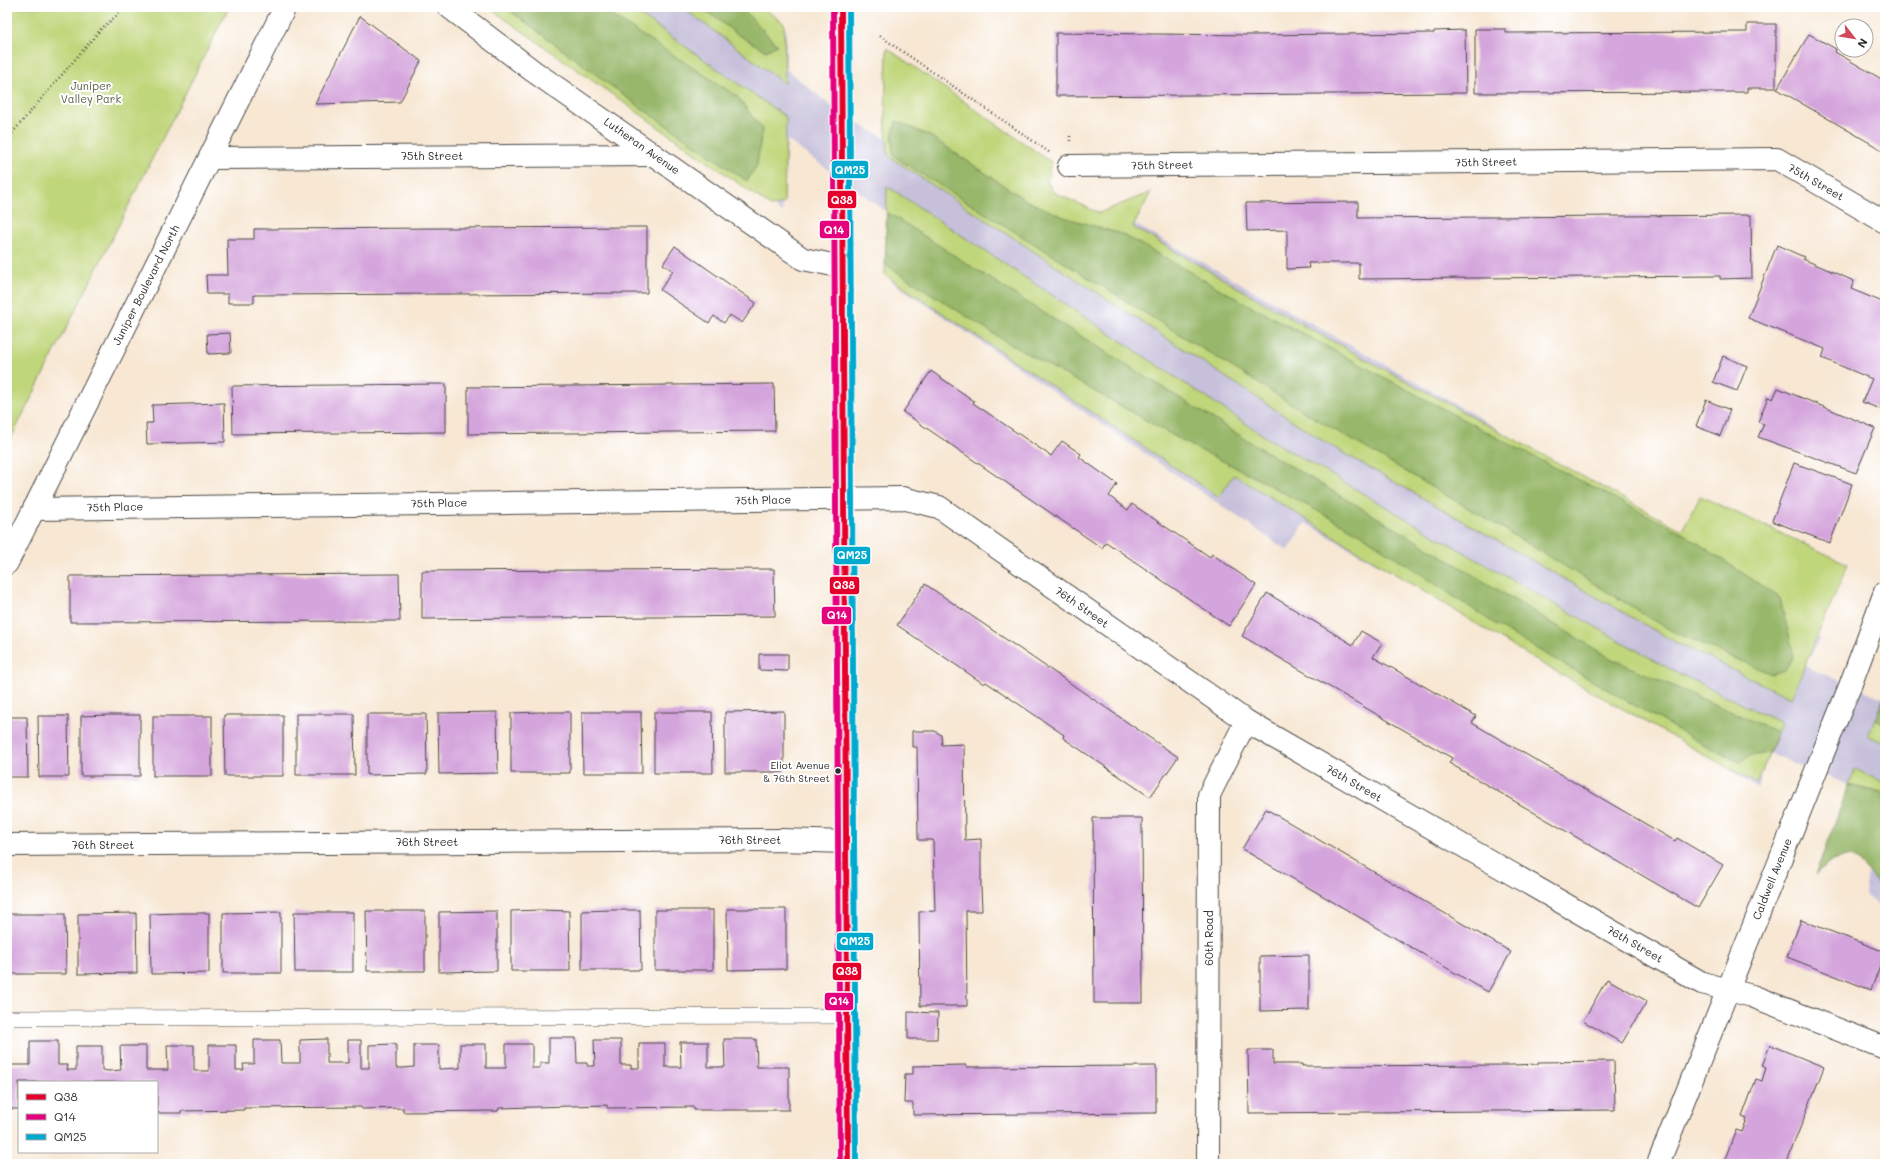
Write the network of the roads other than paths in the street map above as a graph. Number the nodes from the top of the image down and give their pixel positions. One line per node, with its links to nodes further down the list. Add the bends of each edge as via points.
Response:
1 (285, 7): 5 (street, Juniper Boulevard North)
2 (448, 7): 4 (street, Lutheran Avenue, via 533,71)
3 (842, 7): 8 (street)
4 (654, 155): 5 (street, 75th Street); 8 (street, Lutheran Avenue, via 803,258)
5 (210, 158): 10 (street, Juniper Boulevard North)
6 (1069, 166): 7 (street, 75th Street, via 1777,159)
7 (1885, 222)
8 (843, 267): 9 (street)
9 (844, 499): 10 (street, 75th Place); 13 (street, 76th Street, via 902,498 939,507); 14 (street)
10 (34, 509): 11 (street, Juniper Boulevard North)
11 (7, 563)
12 (1885, 592): 16 (street, Caldwell Avenue)
13 (1246, 722): 16 (street, 76th Street, via 1702,983); 21 (street, 60th Road, via 1209,795)
14 (846, 842): 15 (street, 76th Street, via 773,840); 17 (street)
15 (7, 845)
16 (1728, 990): 19 (street, 76th Street, via 1752,996); 22 (street, Caldwell Avenue)
17 (847, 1016): 18 (lane); 20 (street)
18 (7, 1018)
19 (1885, 1048)
20 (848, 1164)
21 (1208, 1164)
22 (1658, 1164)

